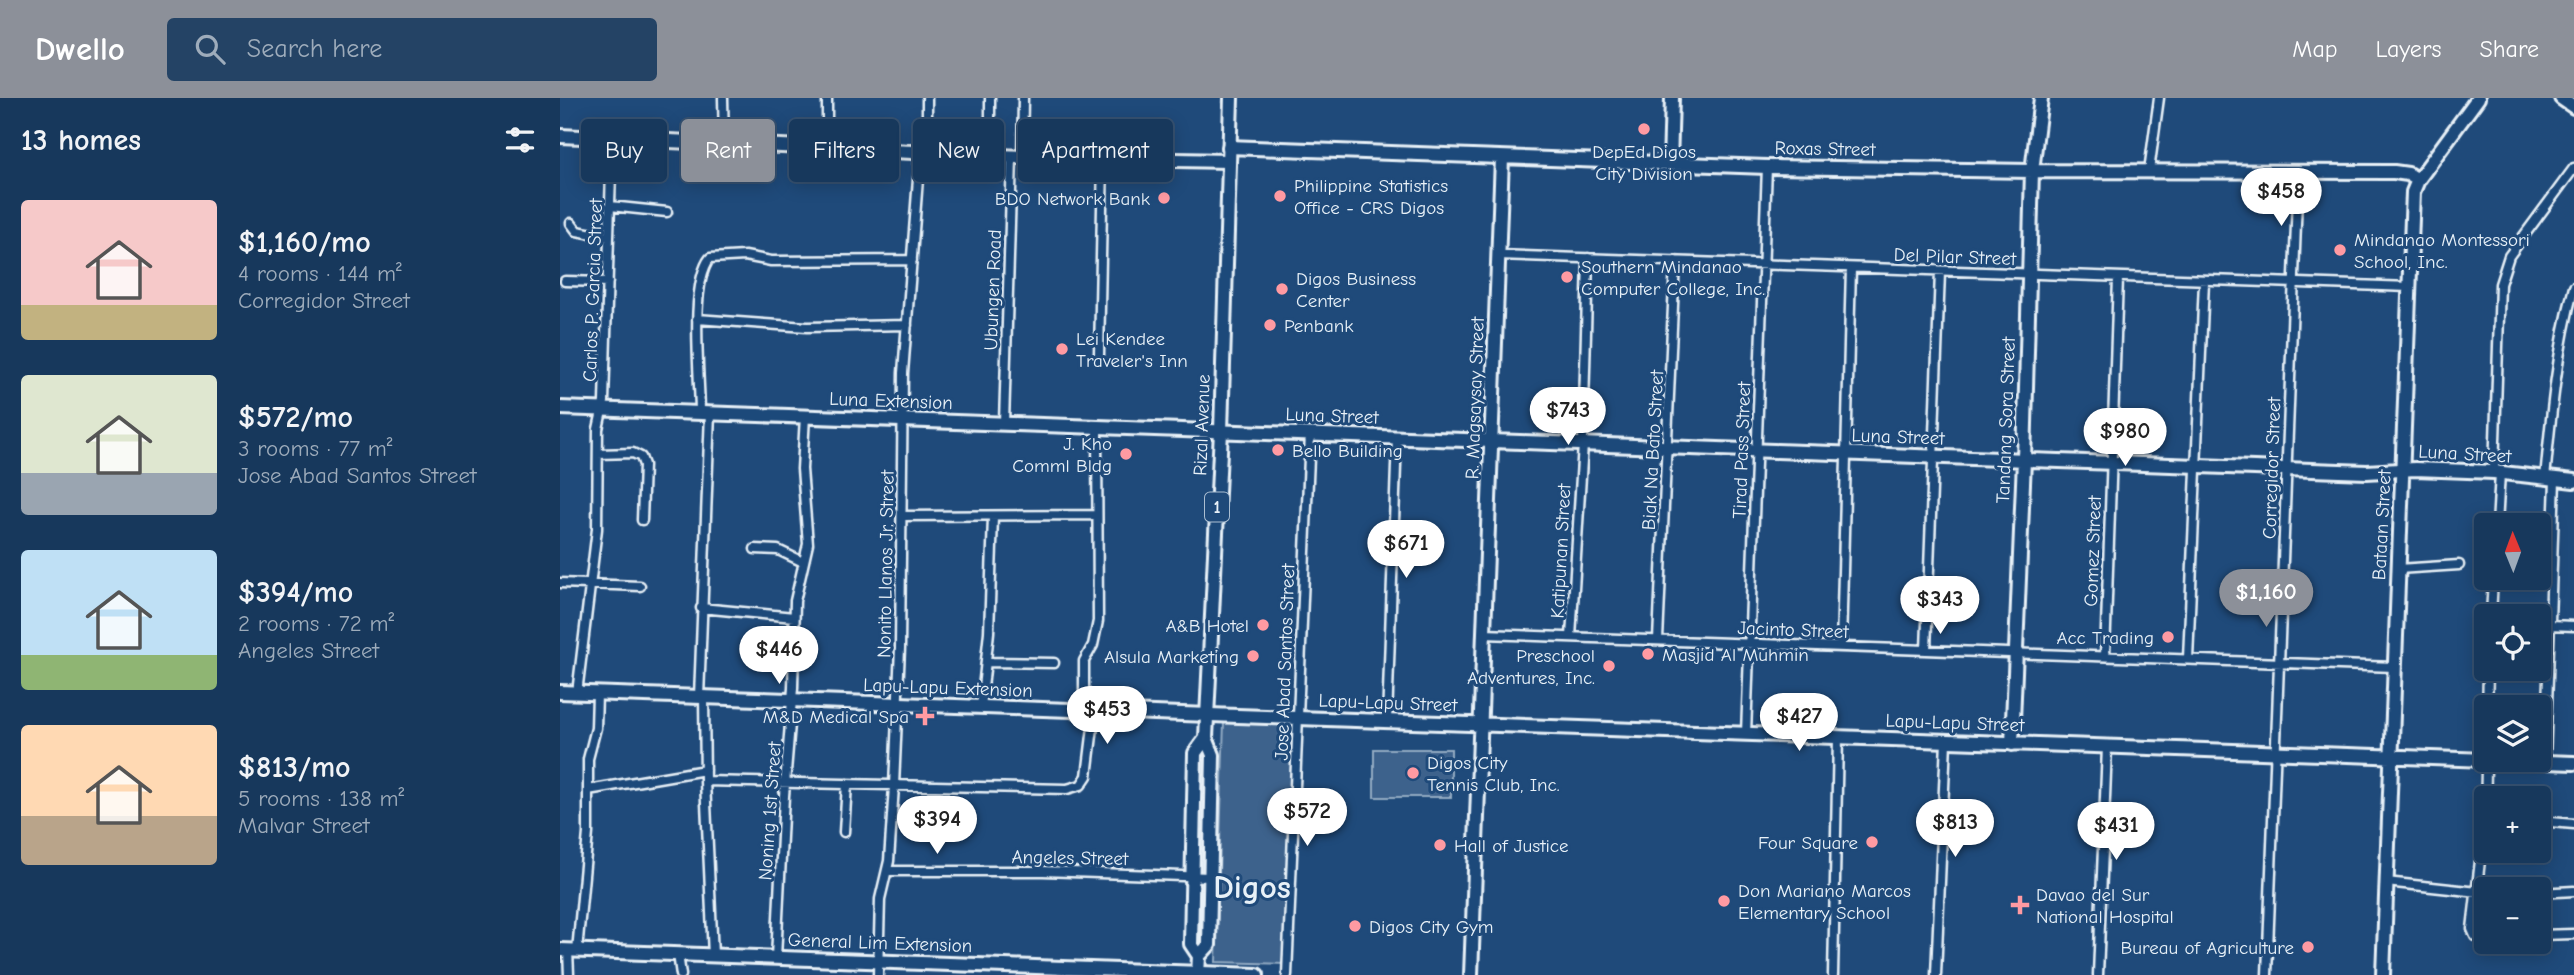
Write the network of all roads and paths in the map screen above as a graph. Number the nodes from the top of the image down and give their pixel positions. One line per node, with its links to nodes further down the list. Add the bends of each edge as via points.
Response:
1 (723, 98): 15 (street)
2 (827, 98): 16 (street)
3 (927, 98): 17 (street, Nonito Llanos Jr. Street)
4 (990, 98): 18 (street)
5 (1023, 98): 24 (street, Ubungen Road)
6 (1231, 98): 14 (street, Rizal Avenue / 1)
7 (1241, 98): 14 (street)
8 (1672, 98): 26 (street)
9 (2041, 98): 29 (street, Tandang Sora Street)
10 (2159, 98): 30 (street)
11 (2478, 98): 32 (street, Bataan Street)
12 (2561, 98): 13 (street)
13 (2574, 107)
14 (1230, 113): 21 (street, Rizal Avenue / 1)
15 (723, 119)
16 (827, 119)
17 (926, 119)
18 (990, 119)
19 (560, 136): 20 (street, Roxas Street)
20 (581, 137)
21 (1229, 154): 22 (street, Roxas Street); 25 (street, Roxas Street); 65 (street, Rizal Avenue / 1)
22 (1173, 156)
23 (1004, 157): 24 (street, Roxas Street)
24 (1017, 157): 63 (street, Ubungen Road)
25 (1502, 158): 26 (street, Roxas Street); 40 (street, R. Magsaysay Street)
26 (1670, 164): 27 (street, Roxas Street)
27 (1767, 167): 29 (street, Roxas Street); 44 (street, Tirad Pass Street)
28 (2574, 168): 80 (street, via 2509,256 2504,271 2499,307)
29 (2032, 171): 30 (street, Roxas Street); 47 (street, Tandang Sora Street)
30 (2148, 171): 31 (street, Roxas Street)
31 (2298, 172): 32 (street, Roxas Street, via 2394,172); 52 (street, Corregidor Street)
32 (2418, 180): 53 (street, Bataan Street, via 2412,197)
33 (611, 182): 36 (street, Carlos P. Garcia Street)
34 (921, 182): 42 (street, Nonito Llanos Jr. Street)
35 (1103, 182): 57 (street)
36 (610, 206): 37 (street); 39 (street, Carlos P. Garcia Street)
37 (667, 212)
38 (571, 223): 39 (street, via 577,231)
39 (609, 237): 51 (street, Carlos P. Garcia Street)
40 (1499, 255): 41 (street, Del Pilar Street); 68 (street, R. Magsaysay Street)
41 (1588, 258): 43 (street, Del Pilar Street); 69 (street, Katipunan Street)
42 (912, 260): 55 (street, via 713,257 704,269); 56 (street, Nonito Llanos Jr. Street)
43 (1675, 261): 44 (street, Del Pilar Street); 70 (street, Biak Na Bato Street)
44 (1763, 265): 45 (street, Del Pilar Street); 71 (street, Tirad Pass Street)
45 (1851, 268): 46 (street, Del Pilar Street); 72 (street)
46 (1940, 272): 47 (street, Del Pilar Street); 74 (street)
47 (2028, 275): 48 (street, Del Pilar Street); 75 (street, Tandang Sora Street)
48 (2118, 278): 50 (street, Del Pilar Street); 76 (street, Gomez Street)
49 (565, 281): 51 (street)
50 (2204, 281): 52 (street, Del Pilar Street); 77 (street)
51 (608, 282): 59 (street, Carlos P. Garcia Street)
52 (2293, 284): 53 (street, Del Pilar Street); 78 (street, Corregidor Street)
53 (2410, 286): 79 (street, Bataan Street)
54 (2574, 287): 81 (street, via 2552,408)
55 (697, 318): 56 (street, via 807,327); 60 (street)
56 (907, 325): 62 (street, Nonito Llanos Jr. Street)
57 (1099, 355)
58 (560, 408): 59 (street, Luna Extension)
59 (602, 410): 60 (street, Luna Extension); 73 (street, Carlos P. Garcia Street)
60 (705, 413): 61 (street, Luna Extension); 96 (street)
61 (805, 416): 62 (street, Luna Extension); 89 (street, Noning 1st Street, via 802,469 808,534)
62 (902, 420): 63 (street, Luna Extension); 85 (street, Nonito Llanos Jr. Street)
63 (1004, 423): 64 (street, Luna Extension)
64 (1097, 426): 65 (street, Luna Extension); 84 (street)
65 (1221, 430): 66 (street, Luna Street); 121 (street, Rizal Avenue / 1)
66 (1310, 434): 67 (street, Luna Street); 122 (street, Jose Abad Santos Street)
67 (1397, 437): 68 (street, Luna Street); 123 (street)
68 (1492, 440): 69 (street, Luna Street); 100 (street, R. Magsaysay Street)
69 (1583, 444): 70 (street, Luna Street); 101 (street, Katipunan Street)
70 (1668, 447): 71 (street, Luna Street); 102 (street, Biak Na Bato Street)
71 (1756, 450): 72 (street, Luna Street); 103 (street, Tirad Pass Street)
72 (1847, 453): 74 (street, Luna Street); 104 (street)
73 (598, 454): 87 (street, via 641,457); 93 (street, Carlos P. Garcia Street, via 597,529)
74 (1934, 456): 75 (street, Luna Street); 105 (street)
75 (2024, 460): 76 (street, Luna Street); 106 (street, Tandang Sora Street)
76 (2111, 463): 77 (street, Luna Street); 107 (street, Gomez Street)
77 (2197, 466): 78 (street, Luna Street); 108 (street)
78 (2286, 469): 79 (street, Luna Street); 111 (street, Corregidor Street)
79 (2403, 469): 80 (street, Luna Street); 91 (street, Bataan Street)
80 (2497, 472): 81 (street, Luna Street); 83 (street)
81 (2550, 479): 82 (street, Luna Street); 95 (street)
82 (2574, 481)
83 (2497, 513)
84 (1097, 515): 86 (street); 120 (street, via 1098,627 1084,661)
85 (902, 516): 86 (street); 118 (street, Nonito Llanos Jr. Street)
86 (993, 517): 109 (street)
87 (642, 520)
88 (755, 549): 89 (street, via 778,550)
89 (803, 562): 97 (street, Noning 1st Street)
90 (2459, 565): 91 (street)
91 (2398, 569): 112 (street, Bataan Street)
92 (560, 583): 93 (street)
93 (590, 583): 94 (street); 114 (street, Carlos P. Garcia Street)
94 (640, 586)
95 (2549, 604)
96 (701, 607): 97 (street); 116 (street)
97 (794, 617): 117 (street, Noning 1st Street)
98 (2551, 625): 99 (street)
99 (2574, 626)
100 (1484, 634): 101 (street, Jacinto Street); 124 (street, R. Magsaysay Street)
101 (1571, 637): 102 (street, Jacinto Street)
102 (1658, 640): 103 (street, Jacinto Street)
103 (1749, 644): 104 (street, Jacinto Street); 125 (street, Tirad Pass Street)
104 (1841, 647): 105 (street, Jacinto Street)
105 (1926, 650): 106 (street, Jacinto Street)
106 (2015, 653): 107 (street, Jacinto Street); 129 (street, Tandang Sora Street)
107 (2105, 656): 108 (street, Jacinto Street)
108 (2188, 659): 111 (street, Jacinto Street)
109 (987, 662): 110 (street); 119 (street)
110 (1054, 663)
111 (2279, 663): 112 (street, Jacinto Street); 131 (street, Corregidor Street)
112 (2394, 667): 132 (street, Bataan Street)
113 (560, 692): 114 (street, Lapu-Lapu Extension)
114 (577, 693): 115 (street, Lapu-Lapu Extension)
115 (597, 694): 116 (street, Lapu-Lapu Extension); 141 (street)
116 (702, 697): 117 (street, Lapu-Lapu Extension); 136 (street)
117 (793, 701): 118 (street, Lapu-Lapu Extension); 138 (street, Noning 1st Street)
118 (898, 704): 119 (street, Lapu-Lapu Extension); 140 (street, Nonito Llanos Jr. Street)
119 (981, 707): 120 (street, Lapu-Lapu Extension)
120 (1089, 711): 121 (street, Lapu-Lapu Extension); 140 (street, via 1087,776 1076,788)
121 (1208, 715): 122 (street, Lapu-Lapu Street); 127 (street, Rizal Avenue / 1)
122 (1298, 718): 123 (street, Lapu-Lapu Street); 169 (street, Jose Abad Santos Street)
123 (1387, 721): 124 (street, Lapu-Lapu Street)
124 (1480, 725): 125 (street, Lapu-Lapu Street); 170 (street, R. Magsaysay Street)
125 (1746, 734): 126 (street, Lapu-Lapu Street)
126 (1838, 737): 128 (street, Lapu-Lapu Street); 171 (street)
127 (1206, 738): 145 (street, Rizal Avenue / 1, via 1195,753); 146 (street, Rizal Avenue / 1, via 1213,755)
128 (1945, 741): 129 (street, Lapu-Lapu Street); 172 (street)
129 (2012, 744): 130 (street, Lapu-Lapu Street)
130 (2107, 747): 131 (street, Lapu-Lapu Street); 173 (street)
131 (2275, 753): 132 (street, Lapu-Lapu Street); 174 (street, Corregidor Street)
132 (2391, 757): 133 (street, Lapu-Lapu Street); 150 (street, Bataan Street)
133 (2474, 760)
134 (2551, 762): 135 (street, Lapu-Lapu Street)
135 (2574, 763)
136 (705, 770): 137 (street); 141 (street)
137 (705, 781): 138 (street); 160 (street)
138 (787, 782): 139 (street); 162 (street, Noning 1st Street)
139 (847, 784): 140 (street); 144 (street)
140 (894, 786): 147 (street, Nonito Llanos Jr. Street)
141 (588, 790): 158 (street, via 588,833)
142 (2551, 822): 143 (street)
143 (2574, 824)
144 (844, 832)
145 (1192, 845): 146 (street); 148 (street, Rizal Avenue / 1)
146 (1211, 845): 149 (street, Rizal Avenue / 1)
147 (887, 871): 148 (street, Angeles Street); 163 (street, Nonito Llanos Jr. Street, via 880,899)
148 (1191, 876): 149 (street, Angeles Street); 161 (street, Rizal Avenue / 1, via 1191,944)
149 (1210, 877): 161 (street, Rizal Avenue / 1, via 1209,945)
150 (2386, 882): 152 (street); 175 (street, Bataan Street)
151 (2574, 891): 153 (street)
152 (2474, 892)
153 (2551, 892)
154 (2474, 912): 155 (street)
155 (2474, 934)
156 (2574, 934): 157 (street)
157 (2551, 935)
158 (568, 950): 159 (street, General Lim Extension); 166 (street)
159 (678, 954): 160 (street, General Lim Extension); 167 (street)
160 (713, 956): 162 (street, General Lim Extension)
161 (1199, 956): 165 (street, Rizal Avenue / 1)
162 (776, 958): 163 (street, General Lim Extension)
163 (878, 968): 164 (street, General Lim Extension)
164 (1121, 973): 165 (street, General Lim Extension)
165 (1198, 974): 168 (street, General Lim Extension)
166 (569, 975)
167 (681, 975)
168 (1257, 975)
169 (1287, 975)
170 (1471, 975)
171 (1833, 975)
172 (1936, 975)
173 (2098, 975)
174 (2267, 975)
175 (2383, 975)

